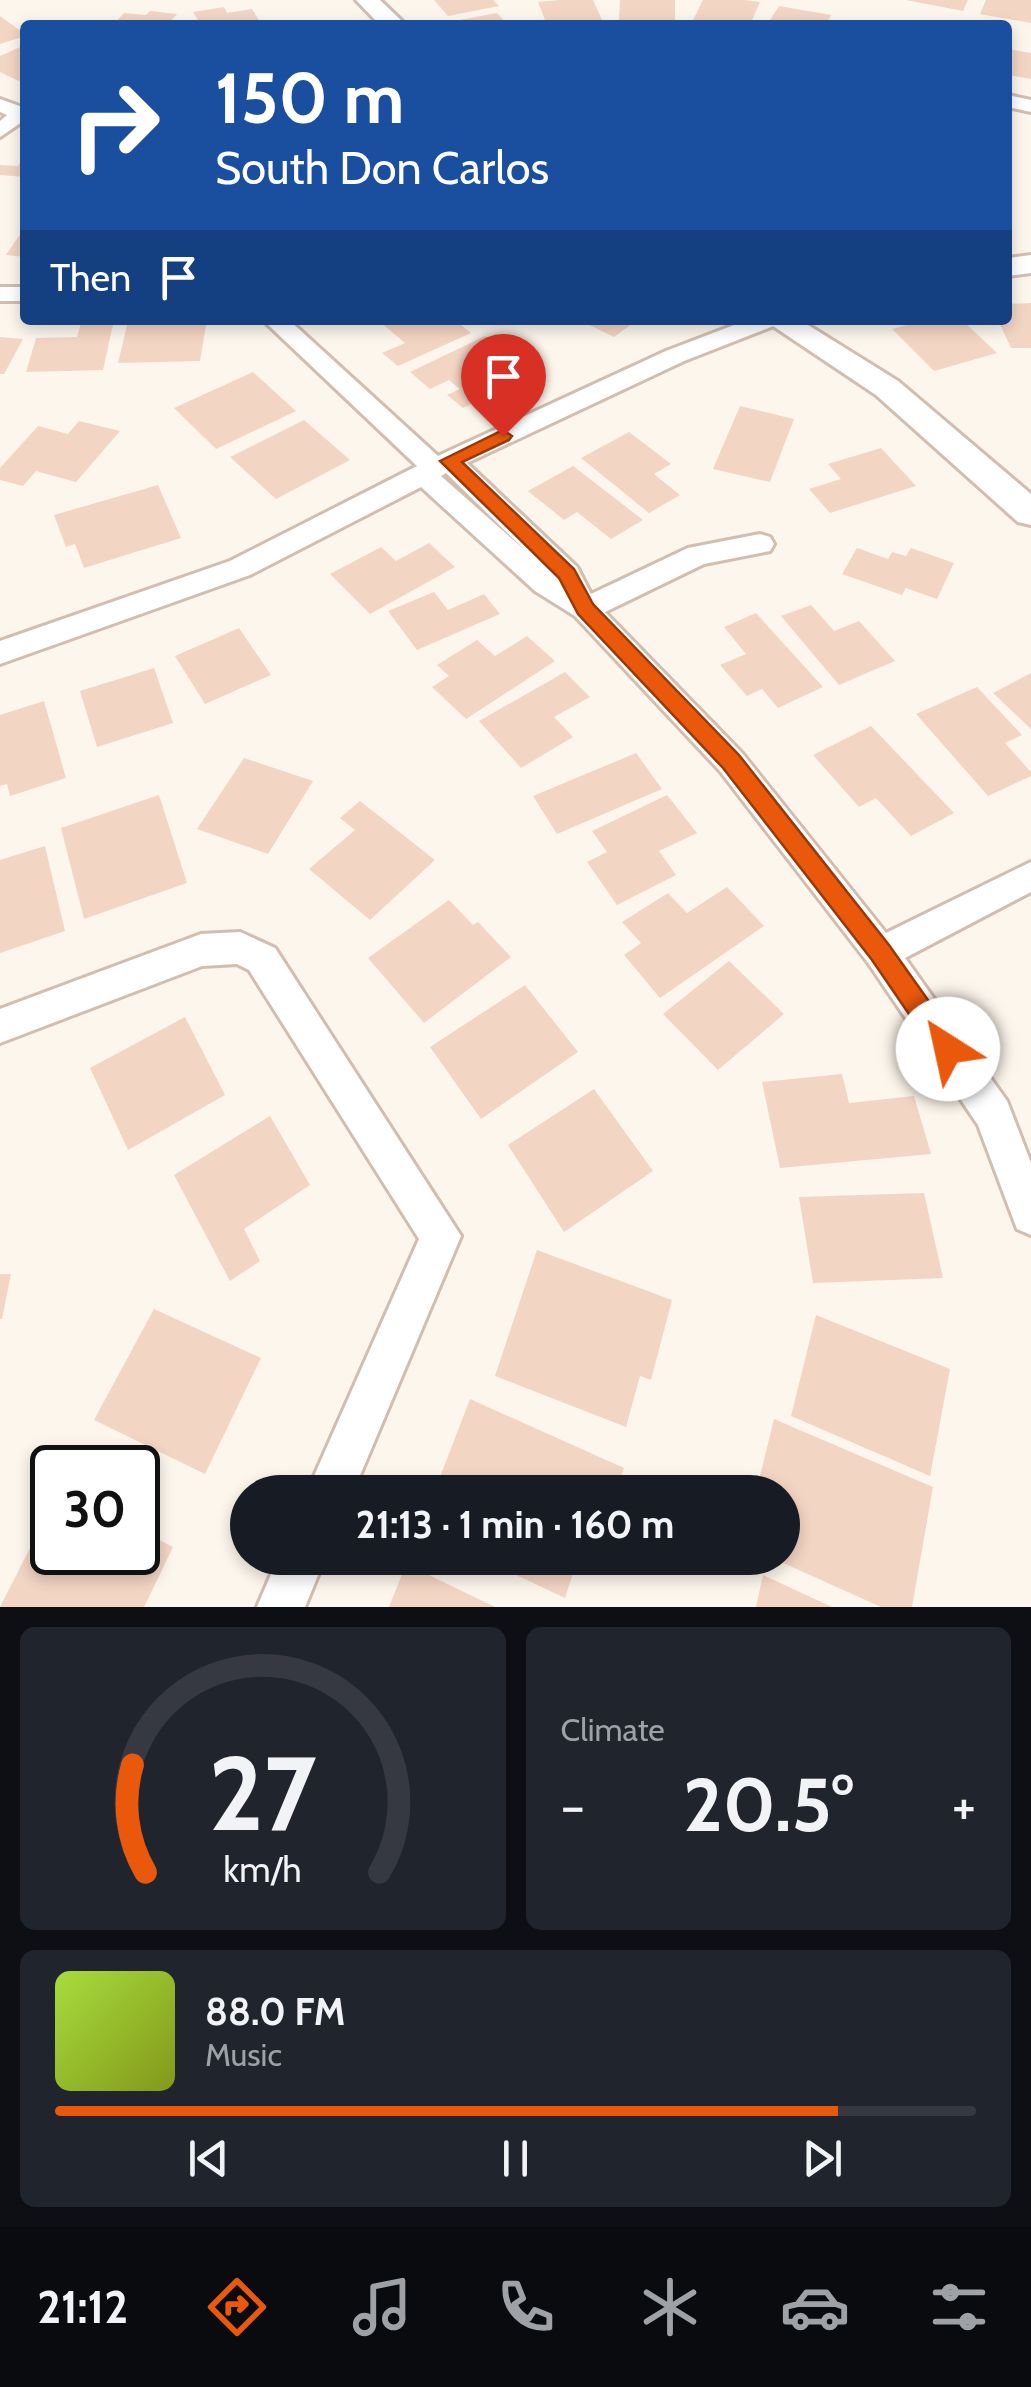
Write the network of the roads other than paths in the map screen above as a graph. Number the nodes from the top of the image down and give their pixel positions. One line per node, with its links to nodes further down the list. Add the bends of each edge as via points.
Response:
1 (368, 0): 2 (street)
2 (389, 20)
3 (20, 115): 4 (street)
4 (0, 131)
5 (280, 325): 8 (street)
6 (755, 325): 8 (street)
7 (787, 325): 9 (street, via 887,388)
8 (436, 467): 11 (street, via 545,584); 12 (street, via 240,568)
9 (1031, 513)
10 (760, 544): 11 (street, via 698,555)
11 (586, 609): 14 (street, via 731,762)
12 (0, 653)
13 (1031, 876): 14 (street)
14 (881, 952): 16 (street, via 993,1114)
15 (0, 1026): 17 (street, via 201,950 240,948 262,959 442,1236)
16 (1031, 1214)
17 (337, 1475)
18 (295, 1575): 19 (street)
19 (281, 1607)

